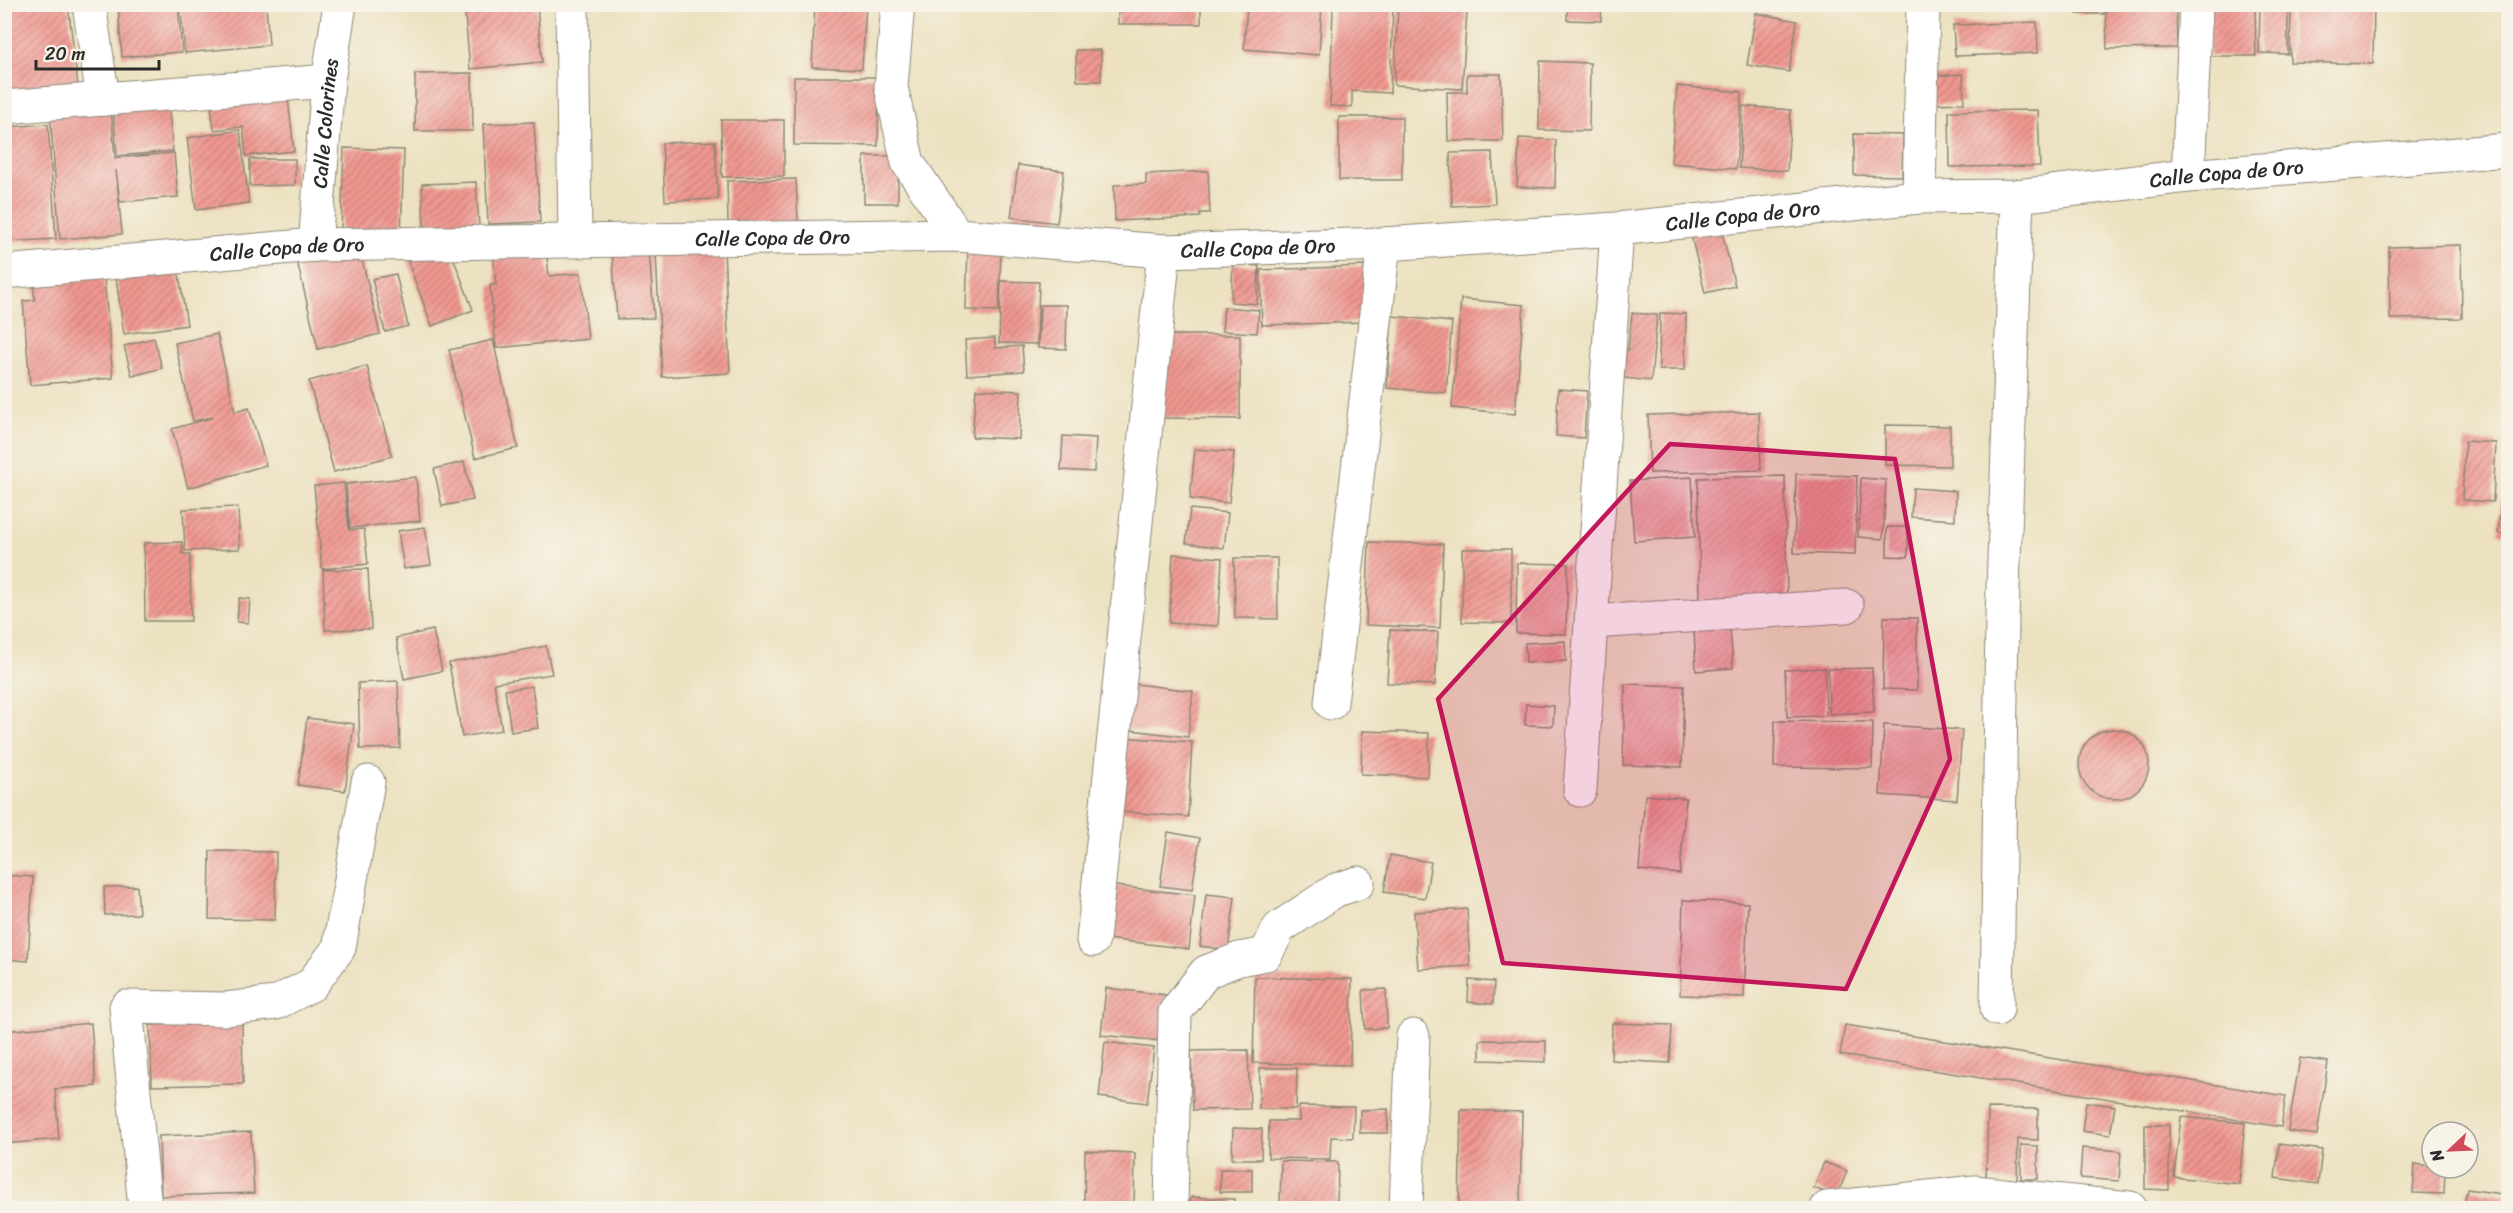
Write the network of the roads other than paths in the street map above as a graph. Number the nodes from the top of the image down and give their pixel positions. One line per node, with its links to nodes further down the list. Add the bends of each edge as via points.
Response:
1 (89, 4): 8 (street)
2 (340, 4): 7 (street, Calle Colorines)
3 (572, 4): 16 (street)
4 (898, 4): 15 (street, via 891,87 908,163)
5 (1923, 4): 13 (street)
6 (2196, 4): 11 (street)
7 (328, 81): 8 (street); 17 (street, Calle Colorines)
8 (103, 99): 9 (street)
9 (4, 108)
10 (2508, 150): 11 (street, Calle Copa de Oro)
11 (2188, 176): 12 (street, Calle Copa de Oro)
12 (2017, 196): 13 (street, Calle Copa de Oro); 28 (street, via 2002,617)
13 (1919, 197): 14 (street, Calle Copa de Oro)
14 (1617, 229): 18 (street, Calle Copa de Oro); 22 (street)
15 (957, 235): 16 (street, Calle Copa de Oro); 19 (street, Calle Copa de Oro)
16 (575, 240): 17 (street, Calle Copa de Oro)
17 (315, 244): 20 (street, Calle Copa de Oro)
18 (1384, 244): 19 (street, Calle Copa de Oro); 23 (street)
19 (1164, 250): 27 (street)
20 (4, 272)
21 (1847, 606): 22 (street)
22 (1592, 622): 25 (street)
23 (1331, 703)
24 (368, 782): 31 (street, via 339,948 311,985 276,1003 225,1009 126,1007)
25 (1580, 790)
26 (1358, 883): 32 (street, via 1336,890 1278,928 1266,954 1206,972 1174,1012)
27 (1093, 940)
28 (1997, 1009)
29 (1413, 1036): 33 (street)
30 (1974, 1200): 34 (street); 35 (street)
31 (145, 1209)
32 (1171, 1209)
33 (1406, 1209)
34 (1827, 1209)
35 (2130, 1209)

